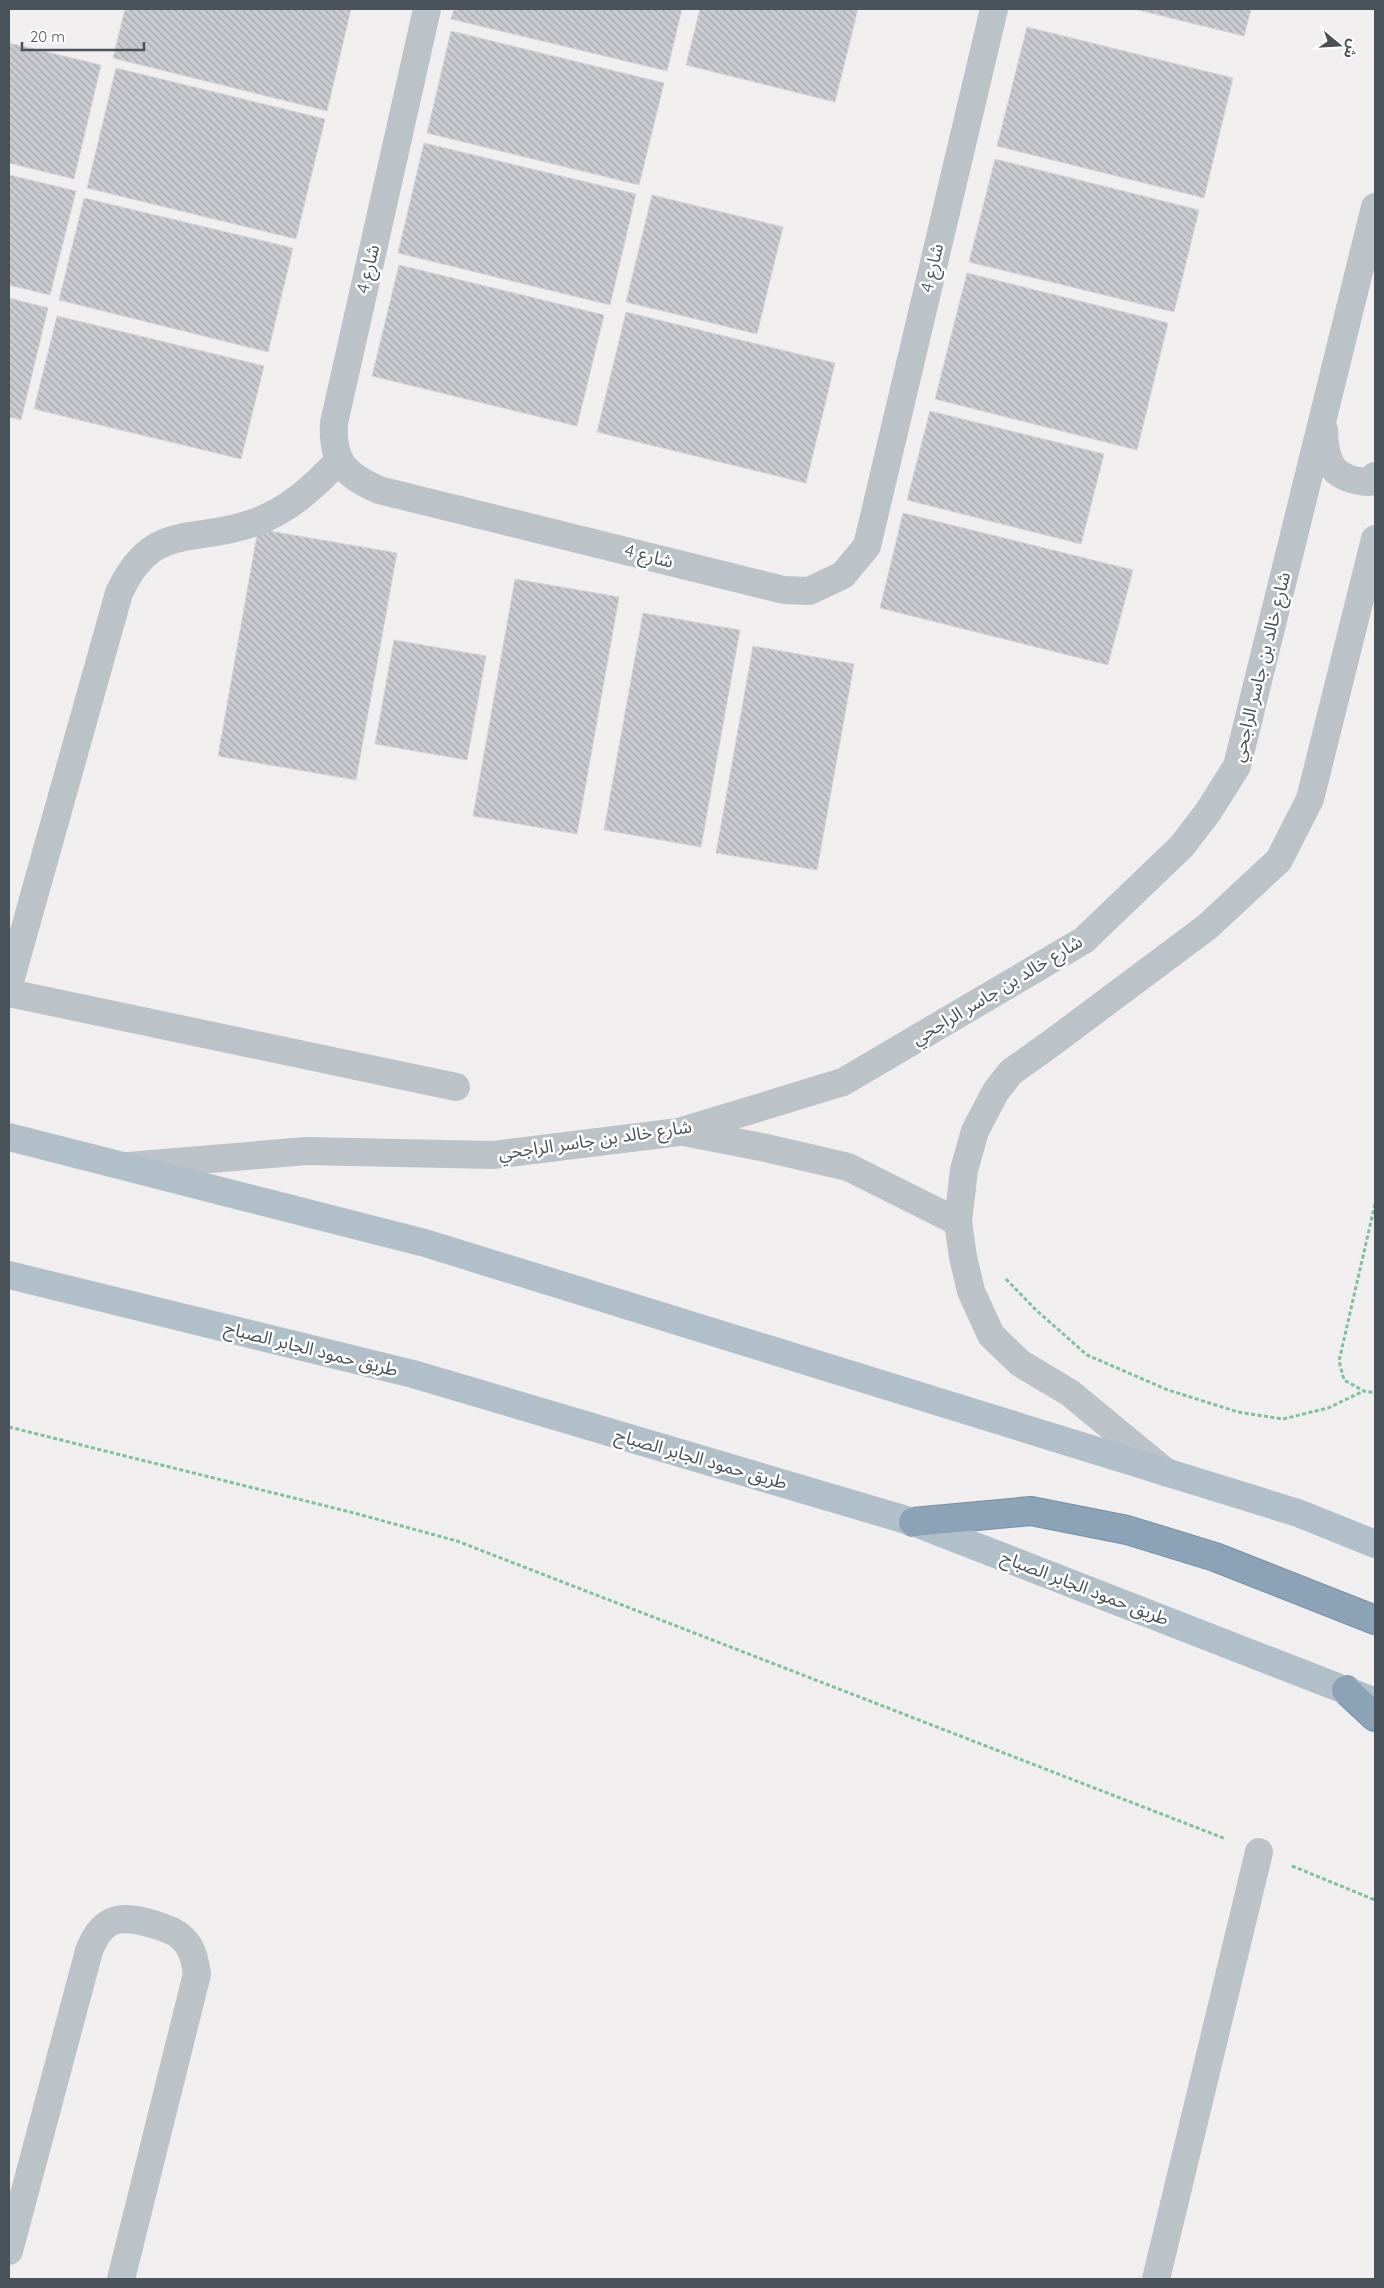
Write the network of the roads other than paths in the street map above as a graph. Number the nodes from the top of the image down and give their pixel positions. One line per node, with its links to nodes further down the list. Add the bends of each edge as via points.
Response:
1 (427, 9): 5 (street, شارع 4, via 334,423 333,442)
2 (994, 9): 5 (street, شارع 4, via 867,546 843,575 808,591 784,590 379,490 355,479)
3 (1375, 206): 4 (street, شارع خالد بن جاسر الراجحي)
4 (1324, 416): 6 (street, via 1325,452 1335,471 1351,481 1369,482); 11 (street, شارع خالد بن جاسر الراجحي, via 1238,766 1182,846 1084,940 843,1082)
5 (339, 460): 8 (street, via 314,486 274,514 252,524 163,542 144,555 129,573 119,593)
6 (1375, 476)
7 (1375, 539): 14 (street, via 1310,799 1279,860 1207,927 1011,1072 996,1091 975,1132 964,1170)
8 (9, 984)
9 (9, 993): 10 (street)
10 (456, 1087)
11 (679, 1132): 13 (street, شارع خالد بن جاسر الراجحي, via 493,1155 306,1150); 14 (street, via 848,1167)
12 (9, 1138): 13 (main road)
13 (122, 1166): 16 (main road, via 425,1243)
14 (958, 1222): 16 (street, via 972,1291 992,1336 1020,1364 1070,1393)
15 (9, 1275): 17 (main road, طريق حمود الجابر الصباح, via 413,1374)
16 (1167, 1473): 18 (main road, via 1298,1514)
17 (913, 1522): 19 (highway, via 1030,1511 1127,1530 1215,1557); 20 (main road, طريق حمود الجابر الصباح)
18 (1375, 1544)
19 (1375, 1620)
20 (1346, 1690): 21 (main road, طريق حمود الجابر الصباح); 22 (highway)
21 (1375, 1701)
22 (1375, 1717)
23 (1259, 1852): 26 (street)
24 (9, 2251): 25 (street, via 89,1951 104,1925 132,1918 173,1931 186,1942 195,1957 197,1974)
25 (121, 2279)
26 (1156, 2279)

